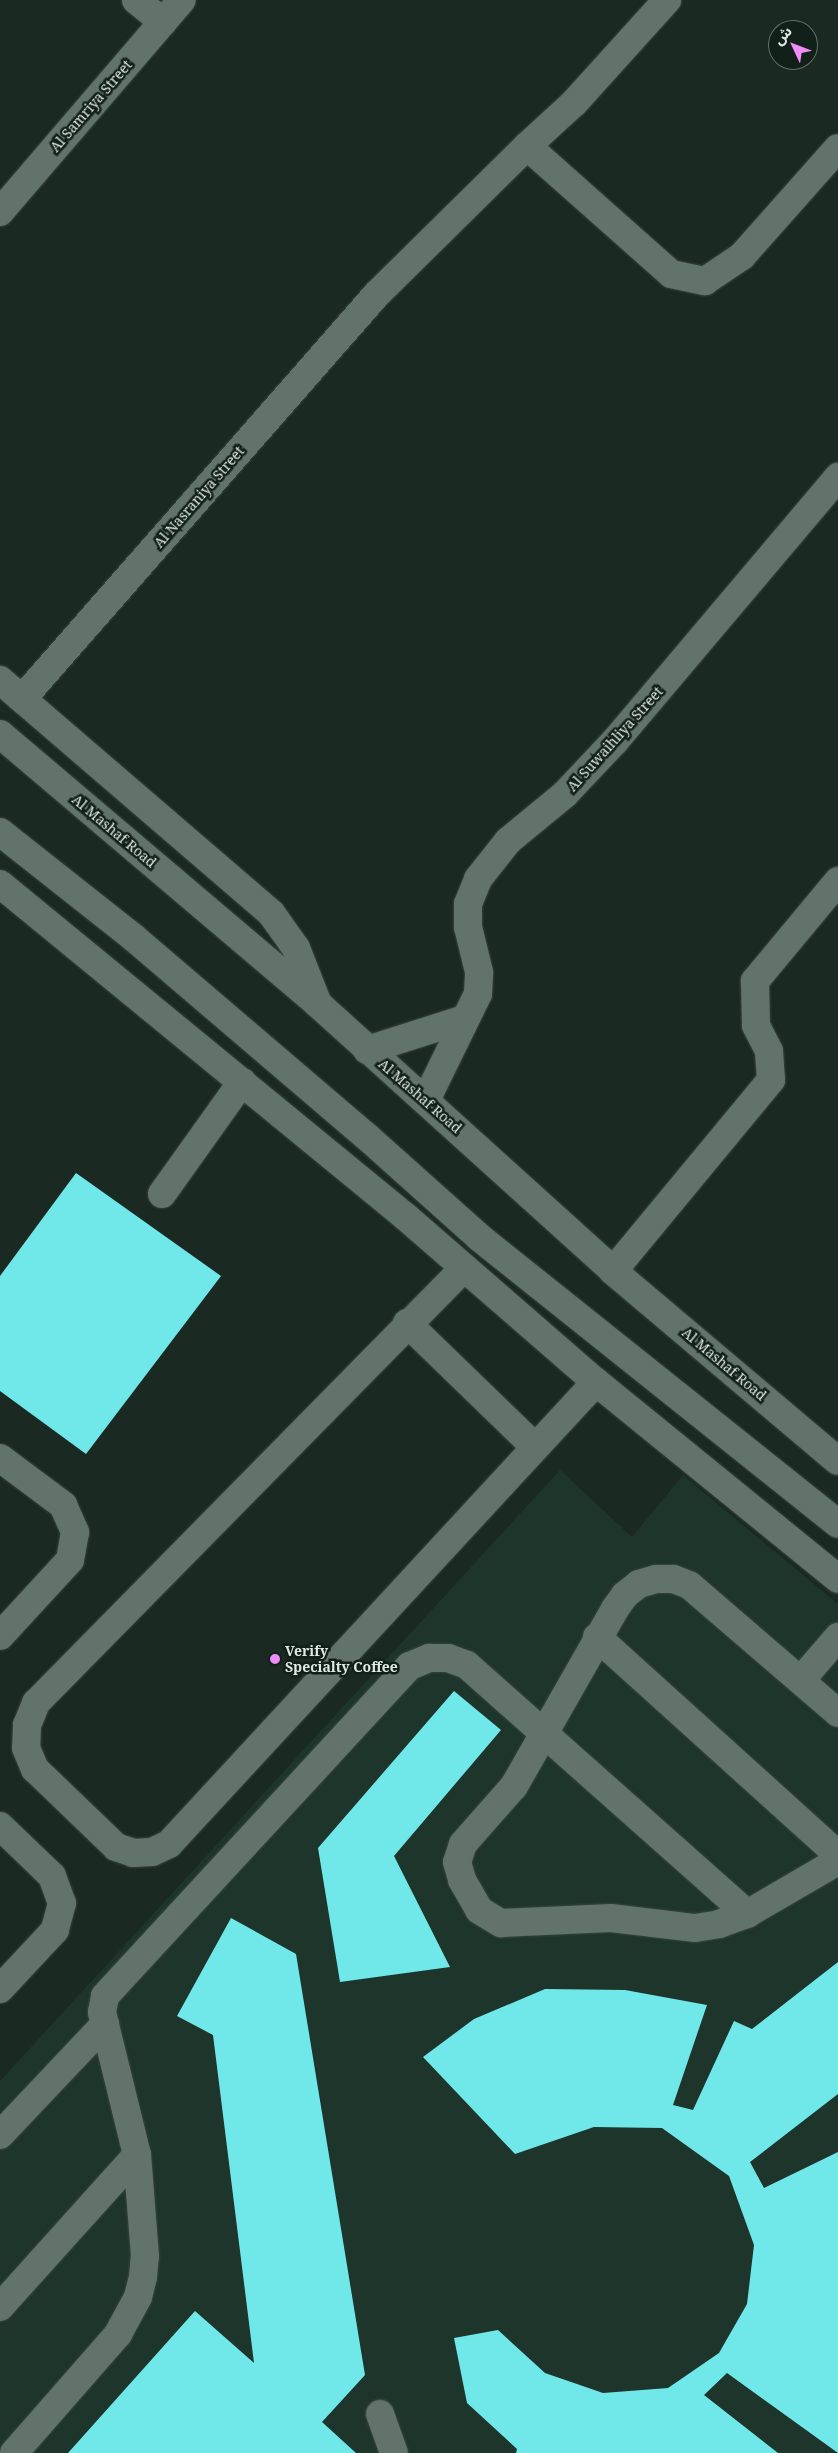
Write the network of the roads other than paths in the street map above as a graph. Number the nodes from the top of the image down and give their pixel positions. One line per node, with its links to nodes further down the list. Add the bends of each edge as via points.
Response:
1 (136, 0): 4 (street)
2 (182, 0): 4 (street, Al Samriya Street)
3 (668, 0): 5 (street, Al Nasraniya Street, via 574,103)
4 (163, 22): 7 (street, Al Samriya Street)
5 (527, 146): 6 (street, via 671,274 705,281 742,256); 10 (street, Al Nasraniya Street, via 376,296)
6 (838, 148)
7 (0, 212)
8 (838, 477): 16 (street, Al Suwaihliya Street, via 614,741 565,794 508,841 486,866 468,904 468,927 480,982 476,1001)
9 (0, 680): 10 (street)
10 (22, 699): 15 (street, via 271,914 296,948)
11 (0, 734): 15 (street, Al Mashaf Road)
12 (0, 832): 28 (street, via 134,938 480,1238)
13 (838, 881): 22 (street, via 755,981 756,1026 770,1051 771,1080)
14 (0, 884): 18 (street)
15 (318, 1004): 17 (street, Al Mashaf Road)
16 (464, 1019): 17 (street); 19 (street, Al Suwaihliya Street)
17 (367, 1050): 19 (street, Al Mashaf Road)
18 (242, 1082): 20 (street); 21 (street)
19 (426, 1100): 22 (street, Al Mashaf Road)
20 (162, 1194)
21 (464, 1268): 23 (street); 24 (street)
22 (613, 1271): 27 (street, Al Mashaf Road)
23 (407, 1323): 25 (street); 25 (street, via 36,1704 27,1725 26,1748 35,1769 50,1786 116,1847 133,1853 152,1852 169,1844)
24 (596, 1382): 25 (street); 29 (street)
25 (535, 1447)
26 (0, 1458): 30 (street, via 63,1505 75,1532 70,1560)
27 (838, 1461)
28 (838, 1524)
29 (838, 1579)
30 (0, 1636)
31 (597, 1637): 33 (street, via 625,1595 639,1584 673,1579 689,1585 703,1596); 35 (street); 37 (street)
32 (838, 1637): 33 (street)
33 (801, 1680): 34 (street)
34 (838, 1713)
35 (545, 1734): 39 (street); 39 (street, via 514,1786 458,1853 458,1871 479,1910 501,1922 611,1918 695,1928); 41 (street, via 467,1664 448,1658 429,1658 410,1666 114,1983 105,1996)
36 (0, 1826): 40 (street, via 52,1876 62,1903 55,1930)
37 (838, 1855)
38 (838, 1861): 39 (street)
39 (746, 1914)
40 (0, 1989)
41 (105, 2024): 42 (street); 43 (street)
42 (0, 2136)
43 (137, 2155): 44 (street); 46 (street, via 145,2256 138,2297 118,2334)
44 (0, 2307)
45 (380, 2414): 47 (street)
46 (14, 2453)
47 (394, 2453)

